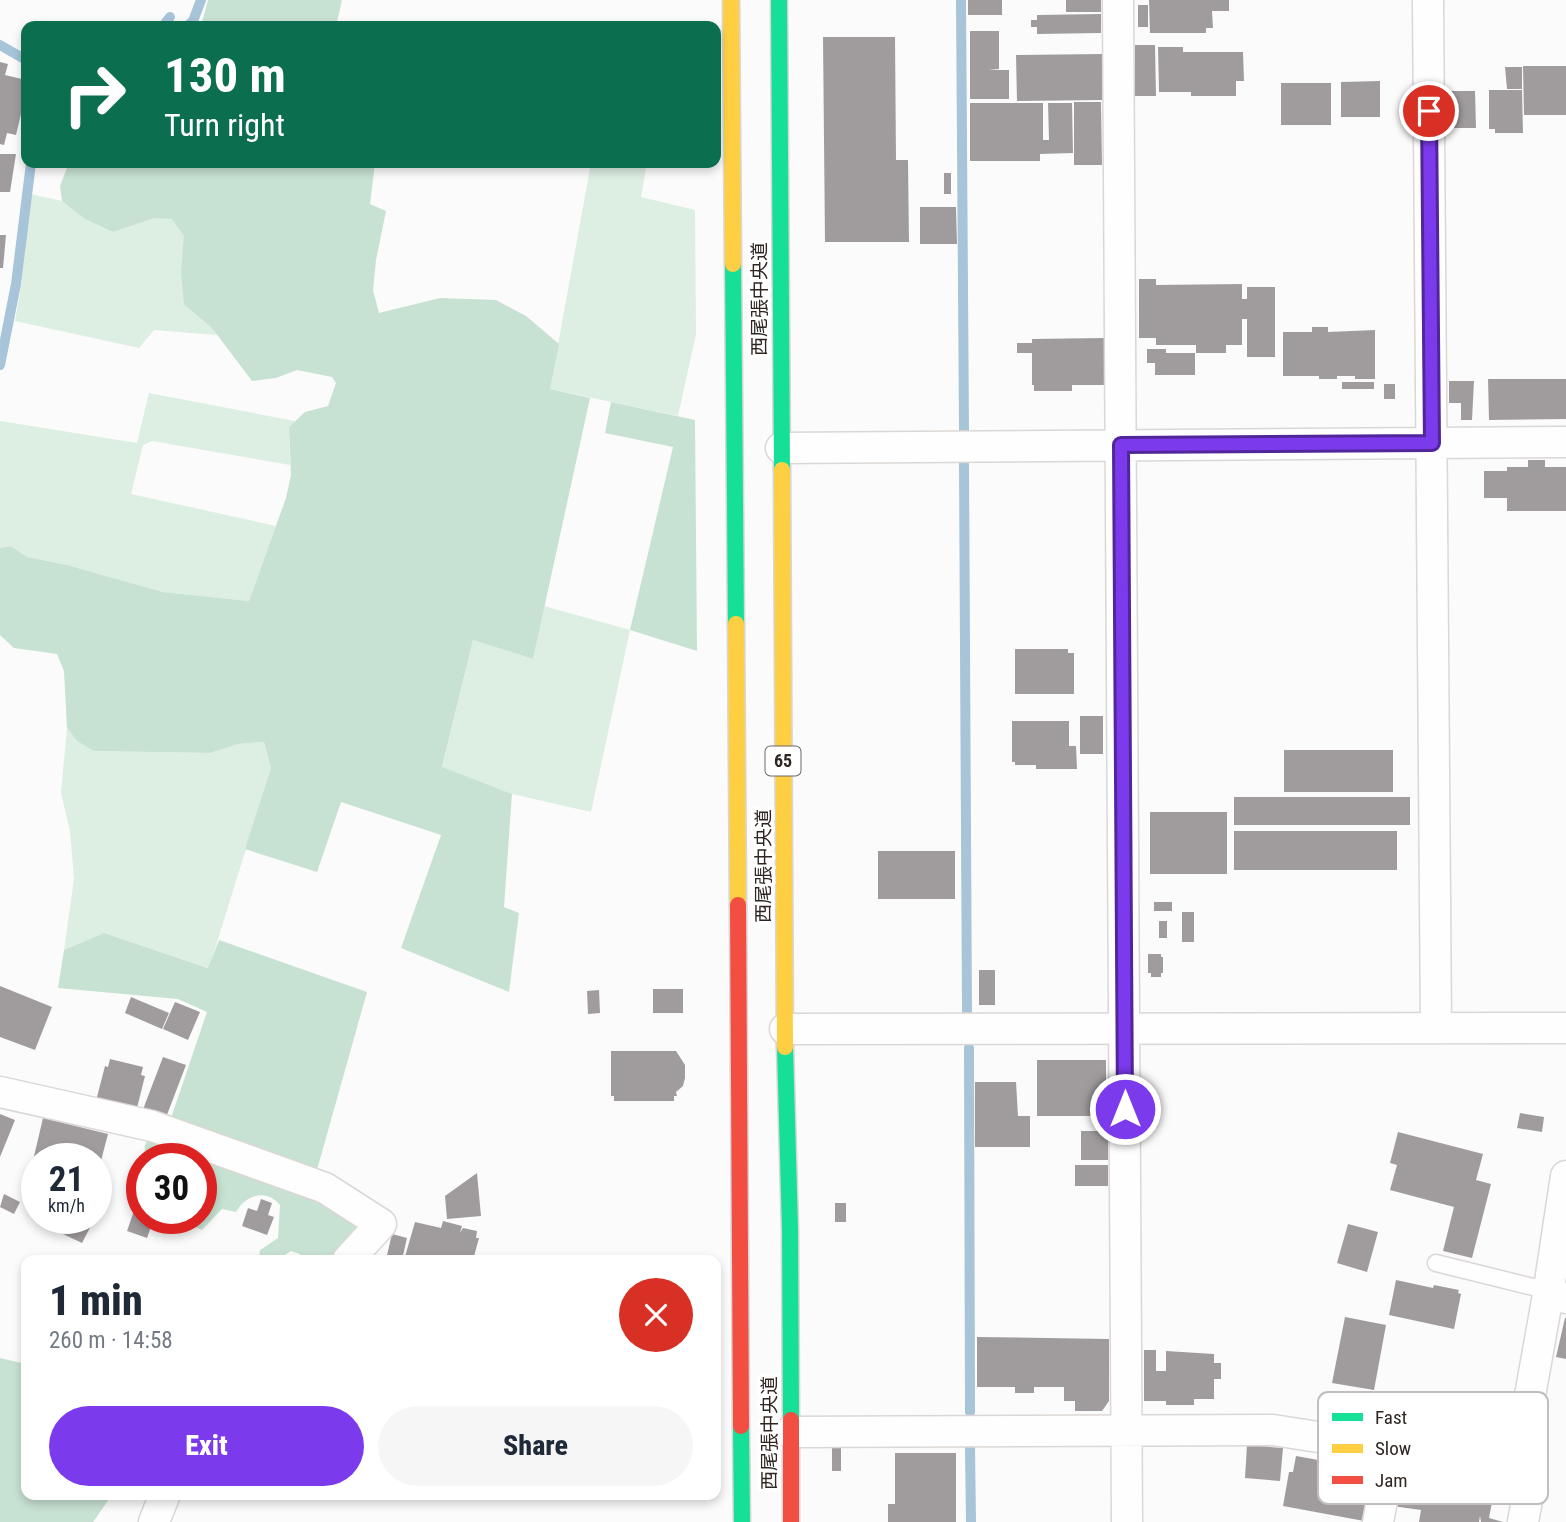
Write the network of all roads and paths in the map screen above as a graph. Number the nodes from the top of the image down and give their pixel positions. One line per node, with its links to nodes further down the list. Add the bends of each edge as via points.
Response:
1 (731, 0): 26 (main road, 西尾張中央道, via 735,1433)
2 (779, 0): 8 (main road, 西尾張中央道 / 65)
3 (1118, 0): 7 (street)
4 (1428, 0): 6 (street)
5 (1566, 442): 6 (street)
6 (1432, 443): 7 (street); 10 (street)
7 (1121, 445): 8 (street); 9 (street)
8 (781, 449): 12 (main road, 西尾張中央道 / 65)
9 (1124, 1028): 10 (street); 12 (street); 19 (street)
10 (1436, 1028): 11 (street)
11 (1566, 1028)
12 (785, 1029): 20 (main road, 西尾張中央道 / 65)
13 (0, 1092): 15 (street, via 152,1126 325,1188 381,1224)
14 (1566, 1176): 17 (street)
15 (353, 1255)
16 (1436, 1263): 17 (lane)
17 (1554, 1295): 18 (street)
18 (1533, 1392)
19 (1126, 1431): 20 (street); 21 (street, via 1273,1430); 28 (street)
20 (790, 1432): 27 (main road, 西尾張中央道 / 65)
21 (1318, 1437)
22 (163, 1500): 25 (street)
23 (1381, 1504): 29 (street)
24 (1526, 1504): 30 (street)
25 (154, 1522)
26 (742, 1522)
27 (791, 1522)
28 (1127, 1522)
29 (1378, 1522)
30 (1523, 1522)

